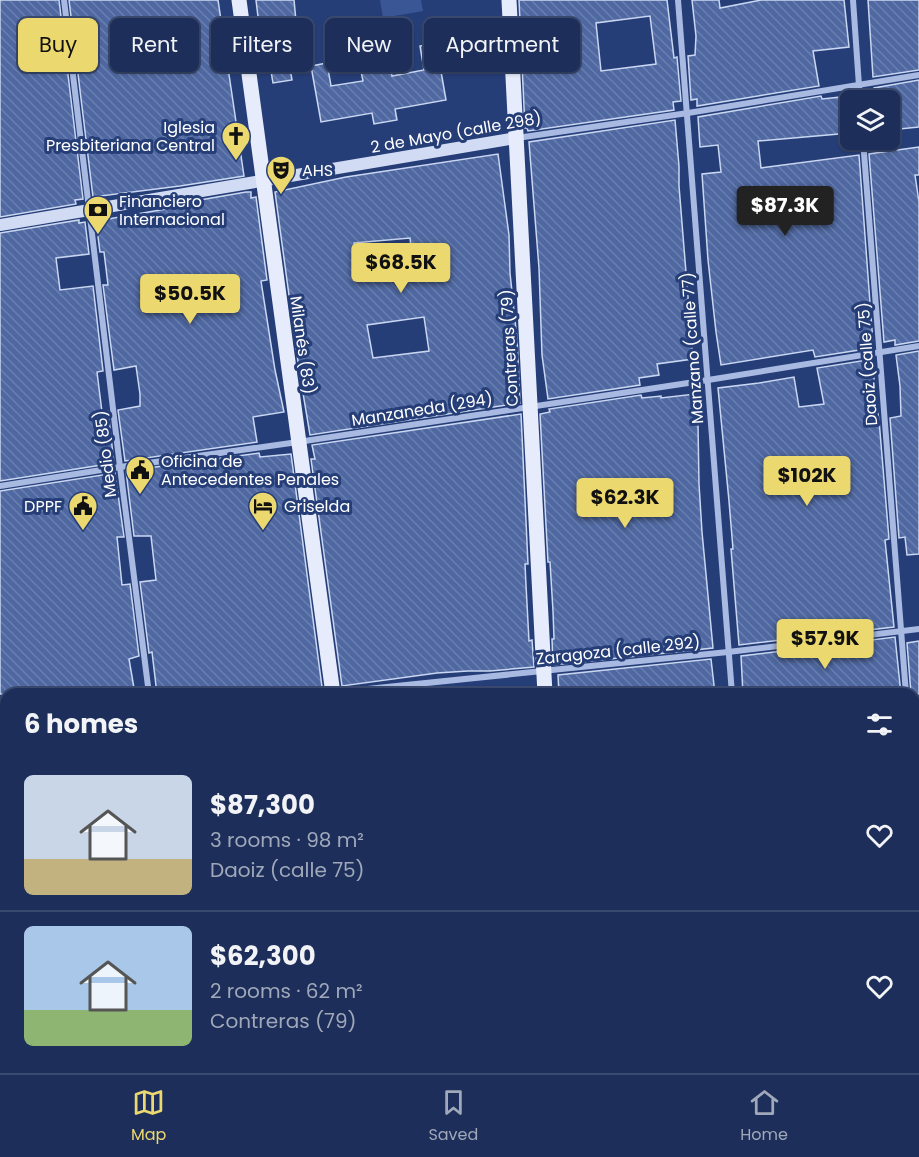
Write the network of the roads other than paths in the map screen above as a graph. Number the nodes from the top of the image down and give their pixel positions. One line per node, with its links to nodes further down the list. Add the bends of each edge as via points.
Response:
1 (64, 0): 13 (street, Medio (85))
2 (239, 0): 12 (main road, Milanés (83))
3 (509, 0): 10 (main road, Contreras (79))
4 (678, 0): 9 (street, Manzano (calle 77))
5 (853, 0): 7 (street)
6 (919, 75): 7 (street, 2 de Mayo (calle 298))
7 (859, 84): 8 (street); 9 (street, 2 de Mayo (calle 298))
8 (859, 90)
9 (688, 113): 10 (street, 2 de Mayo (calle 298)); 17 (street, Manzano (calle 77))
10 (516, 138): 12 (main road, 2 de Mayo (calle 298)); 18 (main road, Contreras (79))
11 (864, 150): 16 (street, Daoiz (calle 75))
12 (263, 181): 13 (main road, 2 de Mayo (calle 298)); 19 (main road, Milanés (83))
13 (90, 210): 14 (main road, 2 de Mayo (calle 298)); 20 (street, Medio (85))
14 (0, 225)
15 (919, 346): 16 (street, Manzaneda (294))
16 (880, 352): 17 (street, Manzaneda (294)); 23 (street, Daoiz (calle 75))
17 (708, 380): 18 (street, Manzaneda (294)); 24 (street, Manzano (calle 77))
18 (530, 406): 19 (street, Manzaneda (294)); 25 (main road, Contreras (79))
19 (298, 442): 20 (street, Manzaneda (294)); 27 (main road, Milanés (83))
20 (120, 467): 21 (street, Manzaneda (294)); 26 (street, Medio (85))
21 (0, 486)
22 (919, 629): 23 (street, Zaragoza (calle 292))
23 (901, 632): 24 (street, Zaragoza (calle 292)); 31 (street, Daoiz (calle 75))
24 (728, 652): 25 (street, Zaragoza (calle 292)); 30 (street, Manzano (calle 77))
25 (543, 671): 28 (street, Zaragoza (calle 292)); 29 (main road, Contreras (79))
26 (148, 688)
27 (327, 688)
28 (384, 688)
29 (544, 688)
30 (731, 688)
31 (906, 688)

